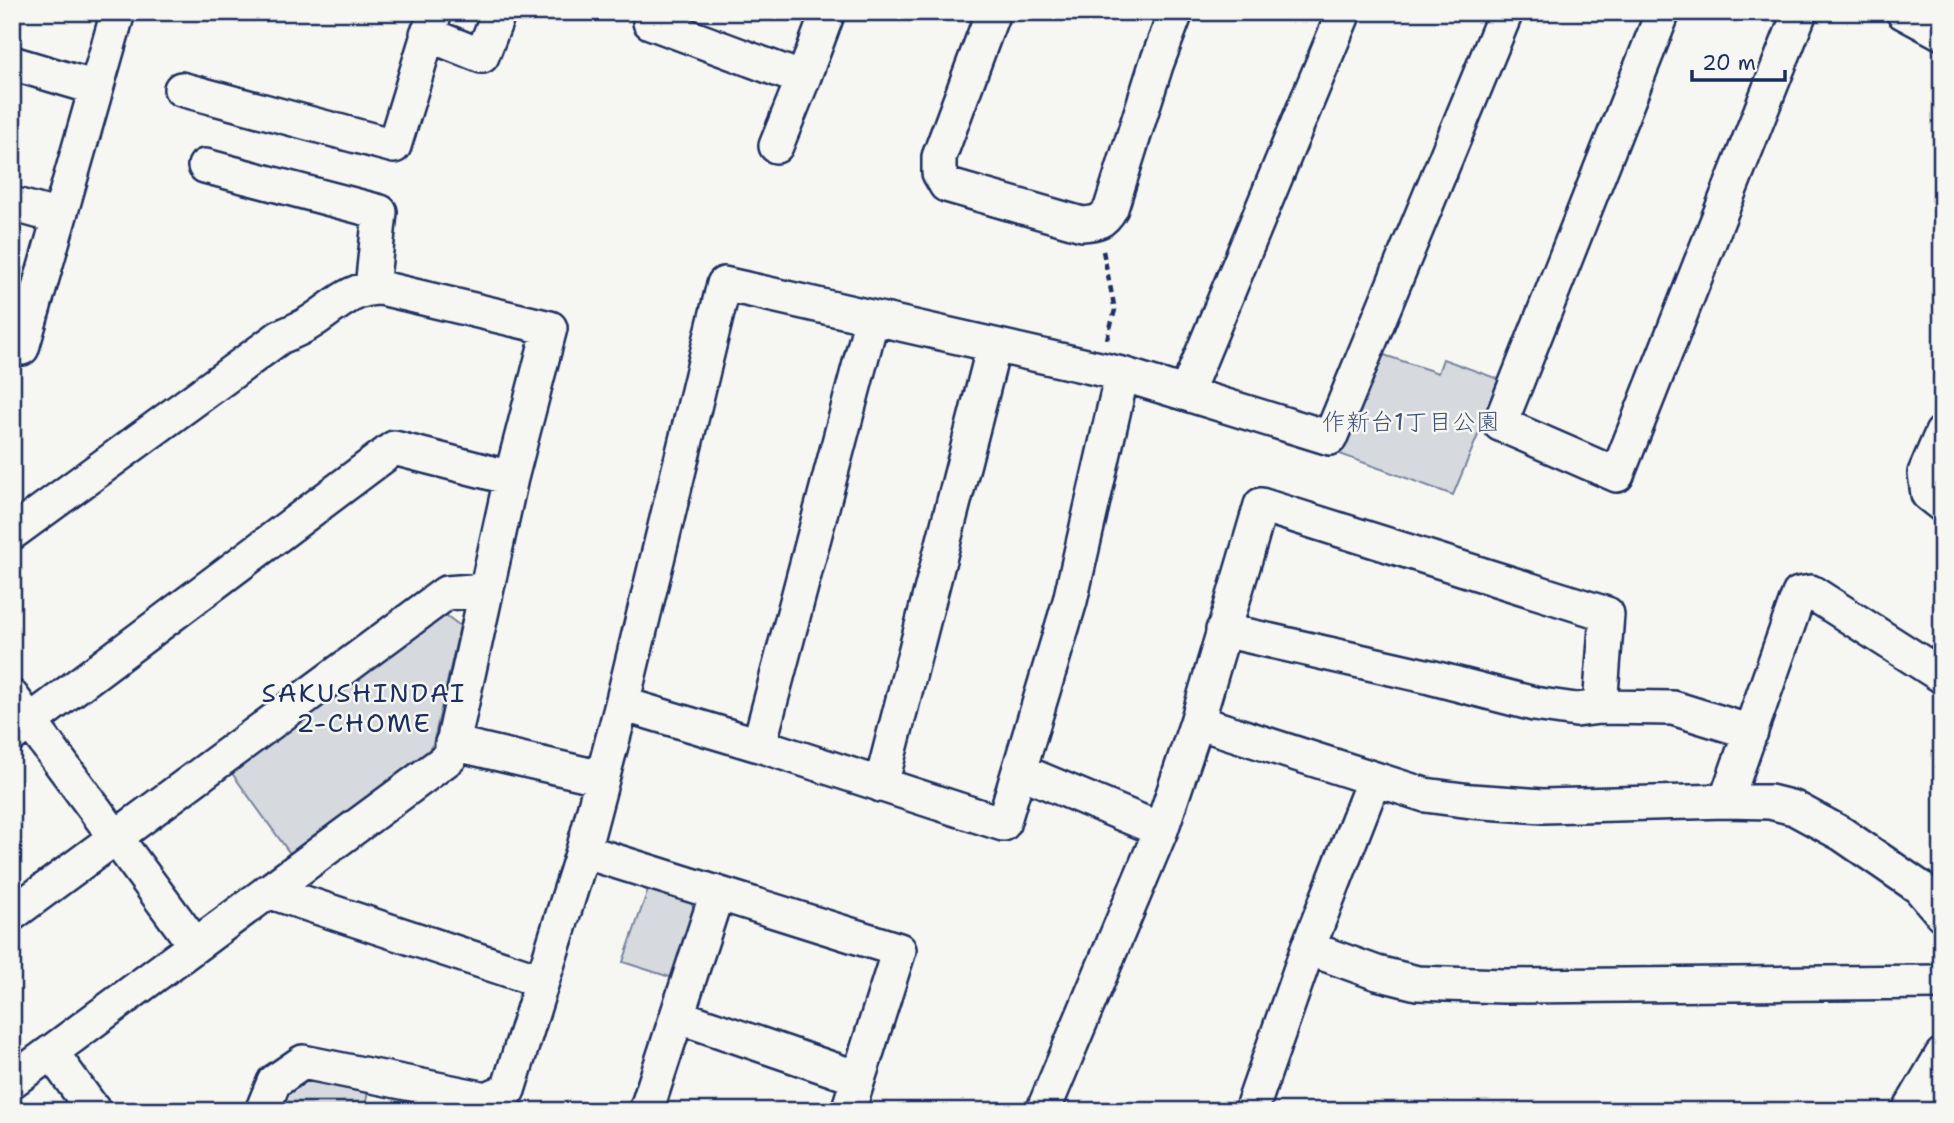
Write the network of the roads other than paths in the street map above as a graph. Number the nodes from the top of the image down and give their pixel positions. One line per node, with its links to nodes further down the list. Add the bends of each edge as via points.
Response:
1 (118, 12): 14 (street)
2 (499, 12): 11 (street, via 482,56)
3 (654, 12): 13 (street, via 650,22)
4 (828, 12): 13 (street)
5 (993, 12): 6 (street, via 939,157 939,173 946,185 1082,225 1097,223 1111,208)
6 (1177, 12)
7 (1344, 12): 25 (street)
8 (1506, 12): 25 (street, via 1329,438)
9 (1663, 12): 10 (street, via 1500,424 1617,475)
10 (1800, 12)
11 (431, 23): 15 (street, via 394,146)
12 (12, 63): 14 (street)
13 (803, 79): 16 (street)
14 (96, 88): 19 (street)
15 (181, 89)
16 (776, 146)
17 (205, 166): 20 (street, via 380,212)
18 (12, 204): 19 (street)
19 (59, 217): 22 (street, via 22,348)
20 (372, 288): 27 (street, via 550,328); 29 (street, via 352,293 309,324 280,337)
21 (872, 318): 23 (street); 33 (street, via 724,284); 39 (street)
22 (12, 345)
23 (994, 346): 24 (street); 43 (street)
24 (1111, 372): 25 (street); 40 (street, via 1070,601)
25 (1186, 393)
26 (1942, 433): 28 (street, via 1926,473 1928,494)
27 (511, 478): 30 (street); 35 (street, via 394,448)
28 (1942, 505)
29 (12, 533)
30 (486, 590): 38 (street); 46 (street, via 446,593)
31 (1223, 630): 34 (street, via 1534,704 1576,710); 34 (street, via 1261,505 1606,614); 36 (street)
32 (1942, 676): 37 (street, via 1811,592 1799,594)
33 (622, 704): 39 (street); 41 (street)
34 (1600, 707): 37 (street, via 1673,708)
35 (19, 718): 46 (street)
36 (1197, 722): 42 (street); 45 (street)
37 (1751, 732): 44 (street)
38 (452, 743): 41 (street); 48 (street, via 450,757)
39 (759, 746): 43 (street)
40 (1020, 771): 43 (street, via 1003,824); 45 (street)
41 (602, 778): 47 (street)
42 (1374, 779): 44 (street, via 1425,795 1543,806); 53 (street)
43 (881, 785)
44 (1726, 801): 51 (street, via 1770,802 1814,817 1919,887)
45 (1161, 830): 65 (street)
46 (115, 838): 50 (street); 52 (street)
47 (583, 852): 49 (street); 54 (street)
48 (268, 891): 52 (street); 54 (street)
49 (717, 893): 56 (street); 59 (street, via 899,950)
50 (12, 914)
51 (1942, 914)
52 (195, 945): 57 (street)
53 (1308, 948): 55 (street, via 1377,973 1429,984); 66 (street)
54 (542, 981): 62 (street, via 508,1090 486,1099 303,1062 274,1082)
55 (1942, 982)
56 (677, 1016): 59 (street); 63 (street)
57 (51, 1052): 60 (street); 61 (street)
58 (1942, 1055): 67 (street)
59 (858, 1078): 64 (street)
60 (12, 1081)
61 (94, 1111)
62 (262, 1111)
63 (646, 1111)
64 (848, 1111)
65 (1043, 1111)
66 (1251, 1111)
67 (1909, 1111)

